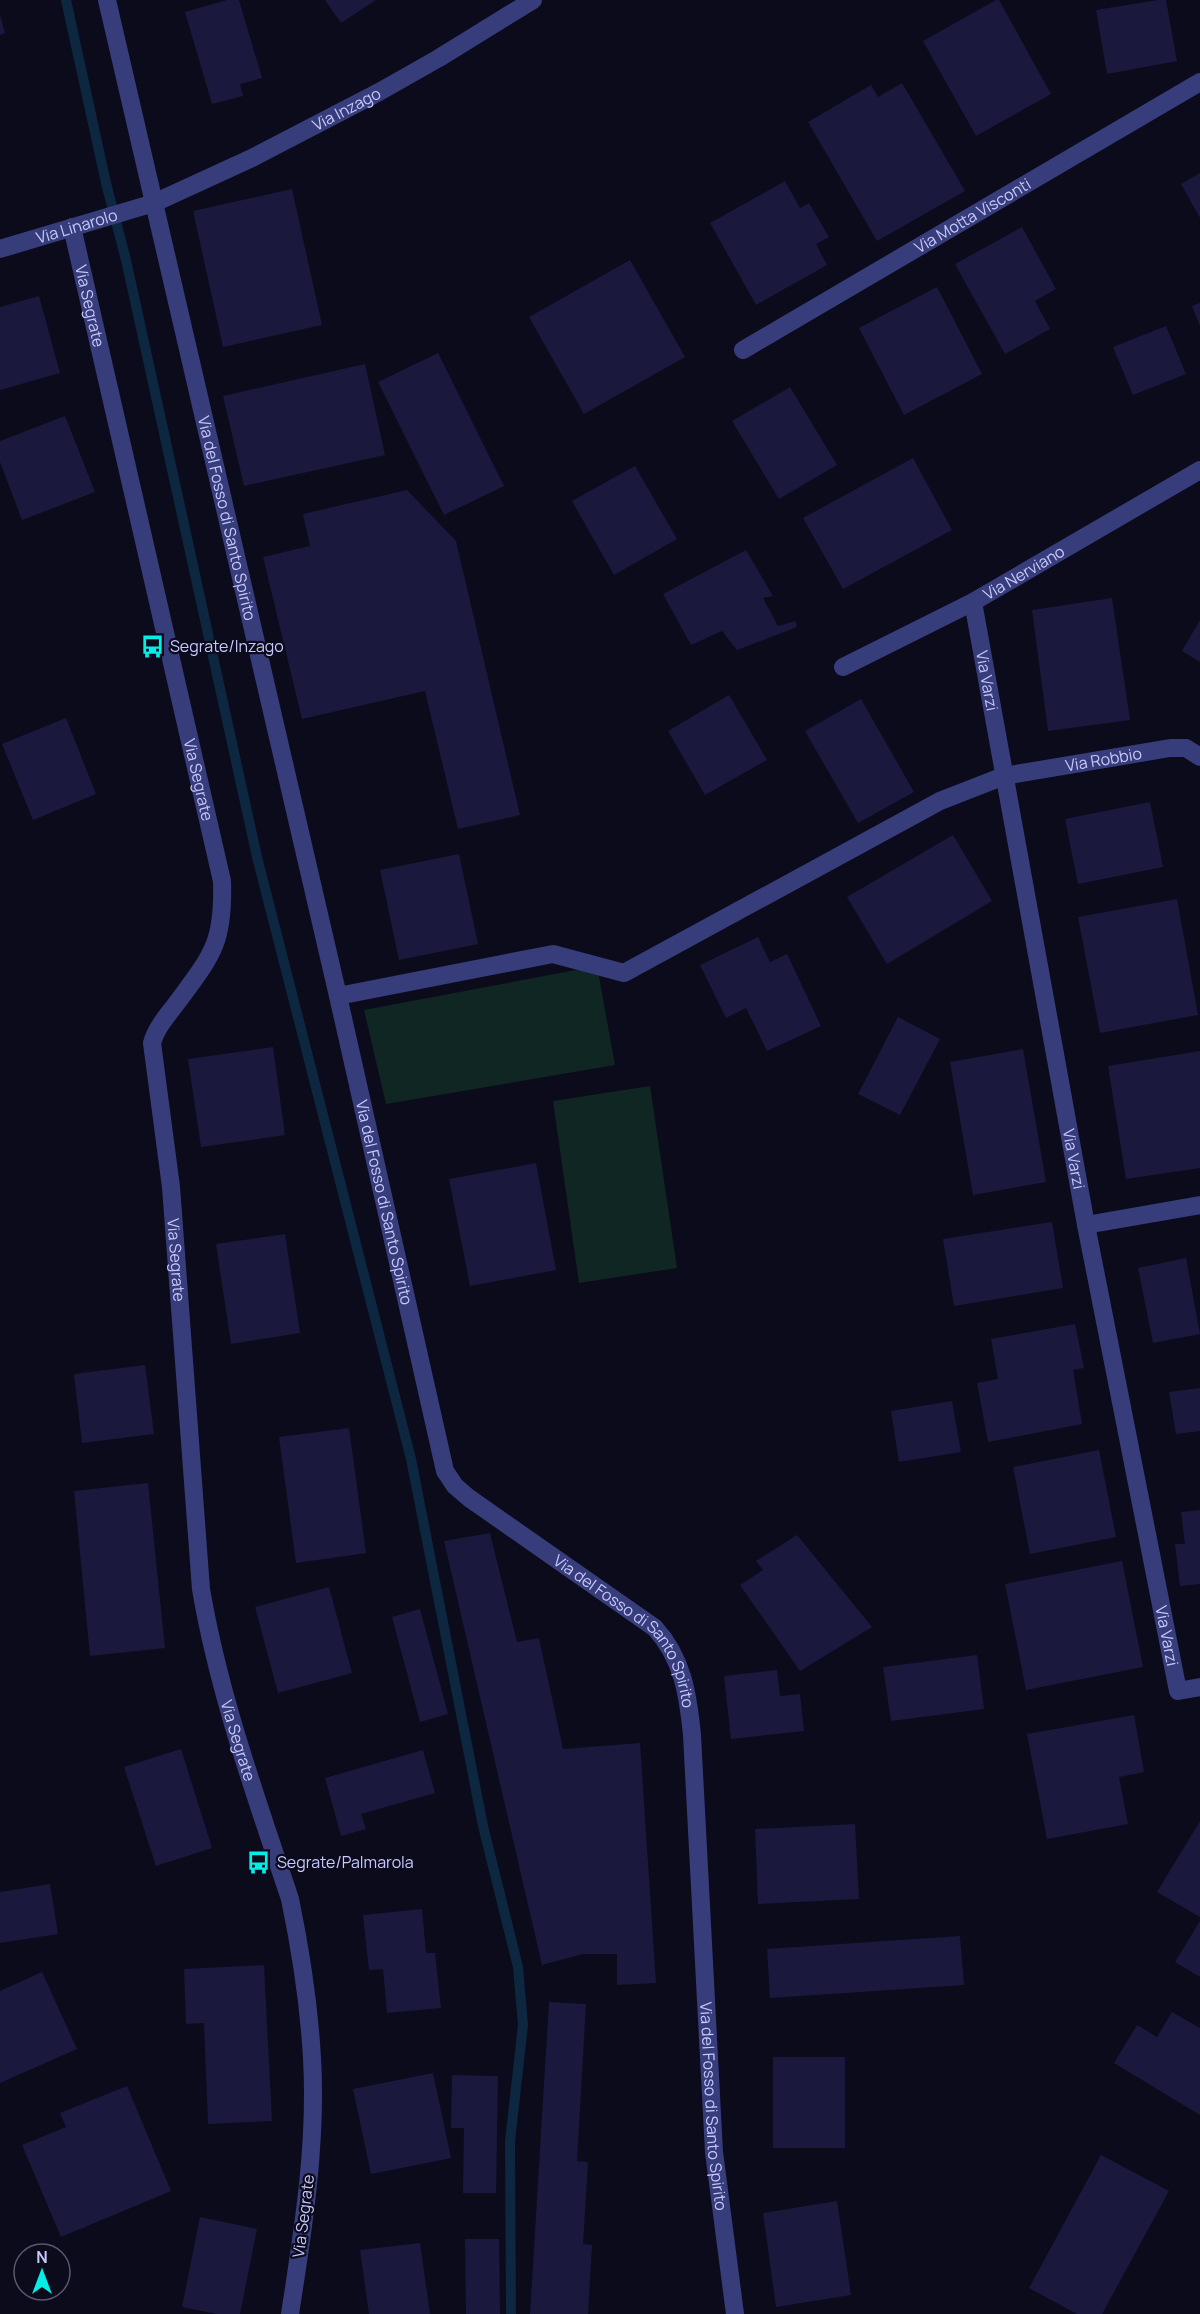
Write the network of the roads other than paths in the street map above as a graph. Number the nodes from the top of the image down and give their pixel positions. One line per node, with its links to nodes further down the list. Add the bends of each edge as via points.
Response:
1 (107, 0): 4 (street, Via del Fosso di Santo Spirito)
2 (532, 0): 4 (street, Via Inzago, via 439,58 321,123)
3 (1200, 82): 7 (street, Via Motta Visconti)
4 (154, 203): 5 (street, Via Linarolo); 13 (street, Via del Fosso di Santo Spirito)
5 (72, 227): 6 (street, Via Linarolo); 17 (street, Via Segrate, via 222,881 221,924 211,956 152,1043 171,1187 201,1589 208,1633 290,1899 307,2007 312,2060 310,2154)
6 (0, 249)
7 (743, 350)
8 (1200, 470): 9 (street, Via Nerviano)
9 (973, 602): 10 (street, Via Nerviano); 12 (street, Via Varzi)
10 (843, 668)
11 (1200, 757): 12 (street, Via Robbio, via 1186,748 1170,748)
12 (1004, 776): 13 (street, Via Robbio, via 940,801 624,973 553,954); 15 (street, Via Varzi)
13 (338, 996): 18 (street, Via del Fosso di Santo Spirito, via 448,1476 469,1498 650,1624 664,1638 682,1672 692,1735 714,2152)
14 (1200, 1205): 15 (street)
15 (1086, 1225): 16 (street, Via Varzi, via 1178,1691)
16 (1200, 1687)
17 (290, 2314)
18 (735, 2314)

